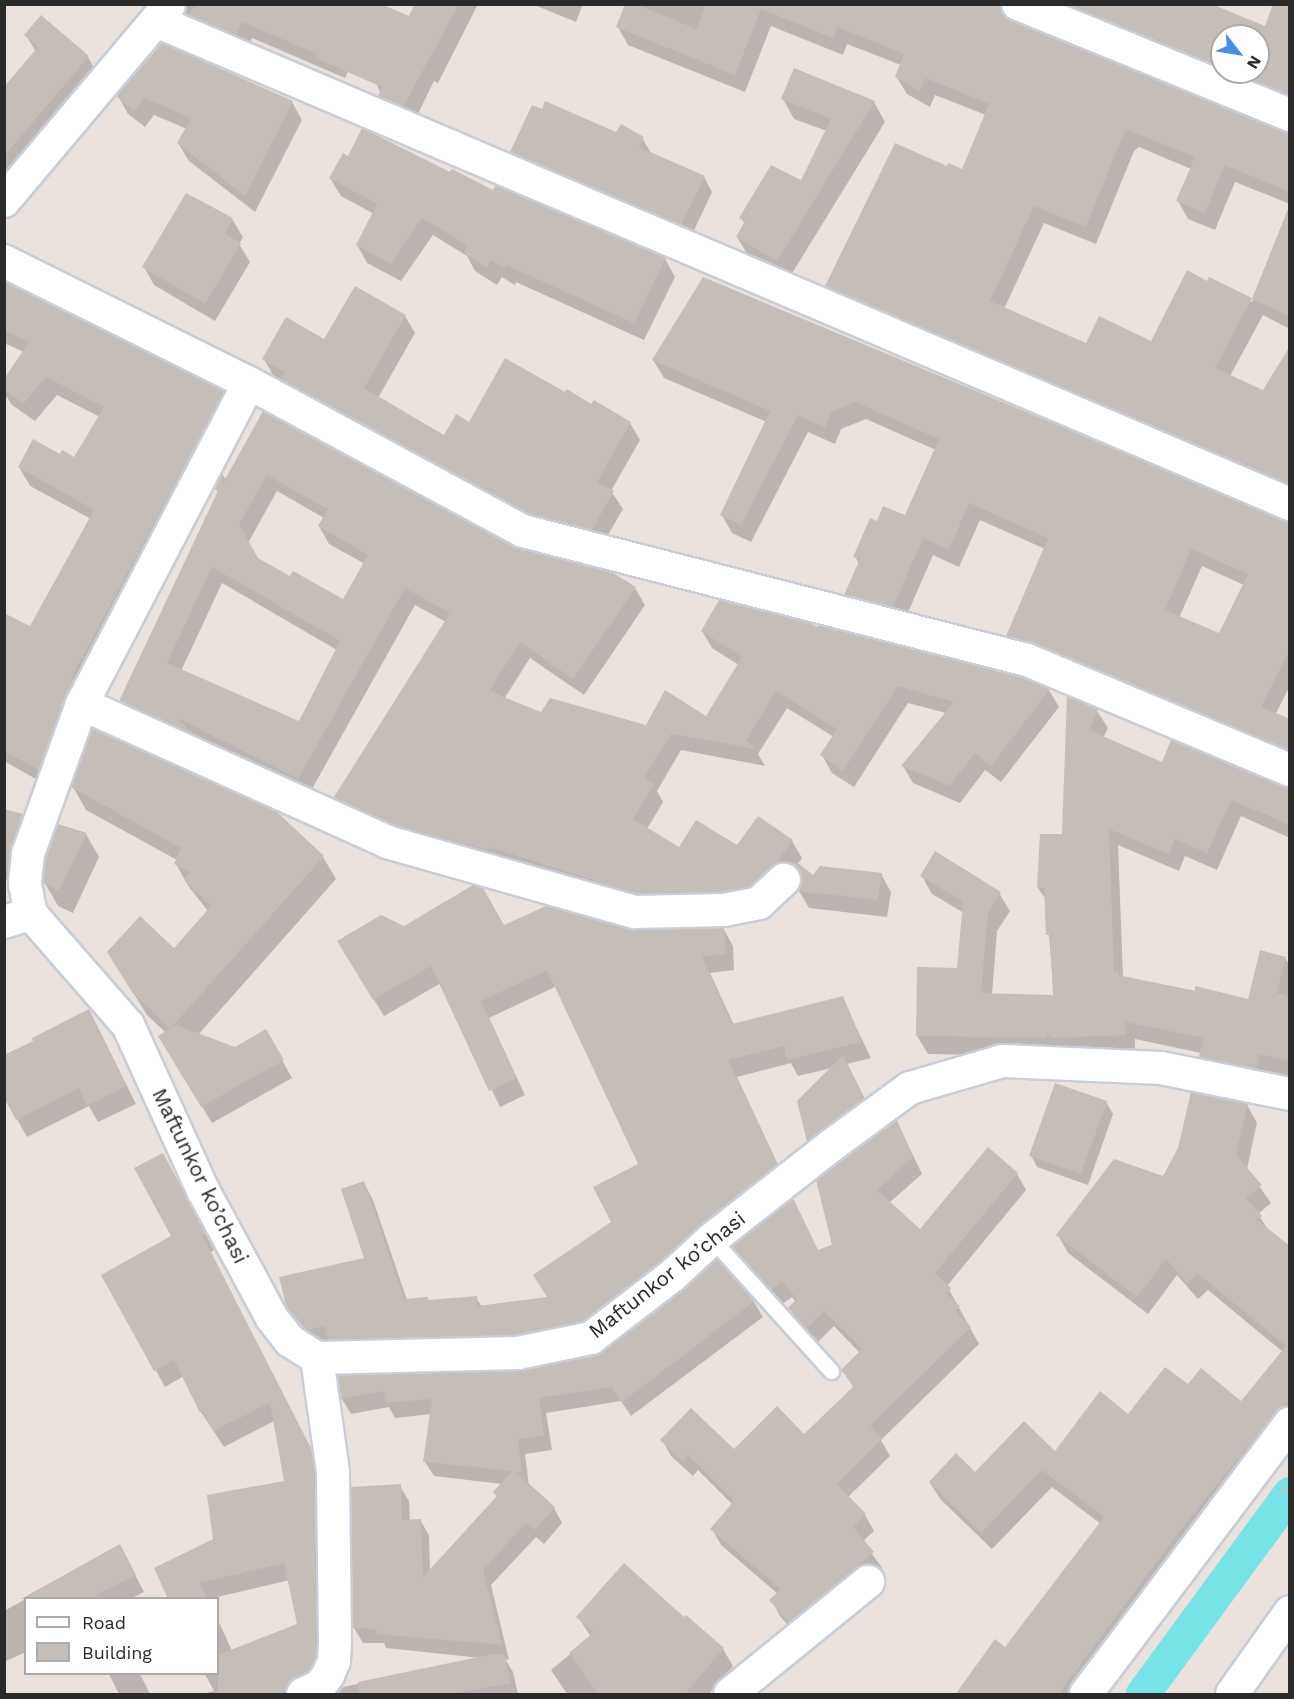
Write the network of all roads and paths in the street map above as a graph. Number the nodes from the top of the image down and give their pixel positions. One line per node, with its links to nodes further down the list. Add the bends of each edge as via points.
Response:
1 (1018, 4): 3 (street)
2 (163, 13): 4 (street); 7 (street)
3 (1290, 115)
4 (4, 201)
5 (4, 261): 6 (street)
6 (249, 383): 8 (street); 9 (street, via 523,531 1027,660)
7 (1290, 504)
8 (82, 704): 10 (street, via 387,842 635,912 724,910 759,903); 11 (street, via 28,854)
9 (1290, 770)
10 (784, 880)
11 (18, 918): 14 (street, Maftunkor ko’chasi, via 128,1025 203,1190 272,1318 290,1341)
12 (1290, 1094): 13 (street, Maftunkor ko’chasi, via 1161,1068 1003,1061 910,1088)
13 (712, 1239): 14 (street, Maftunkor ko’chasi, via 673,1275 591,1338 518,1353); 15 (lane)
14 (317, 1358): 19 (street, via 333,1472 335,1641 334,1661 328,1675 320,1686)
15 (831, 1371)
16 (1290, 1423): 21 (street)
17 (868, 1582): 20 (street)
18 (1290, 1612): 22 (street)
19 (303, 1695)
20 (730, 1695)
21 (1086, 1695)
22 (1232, 1695)

